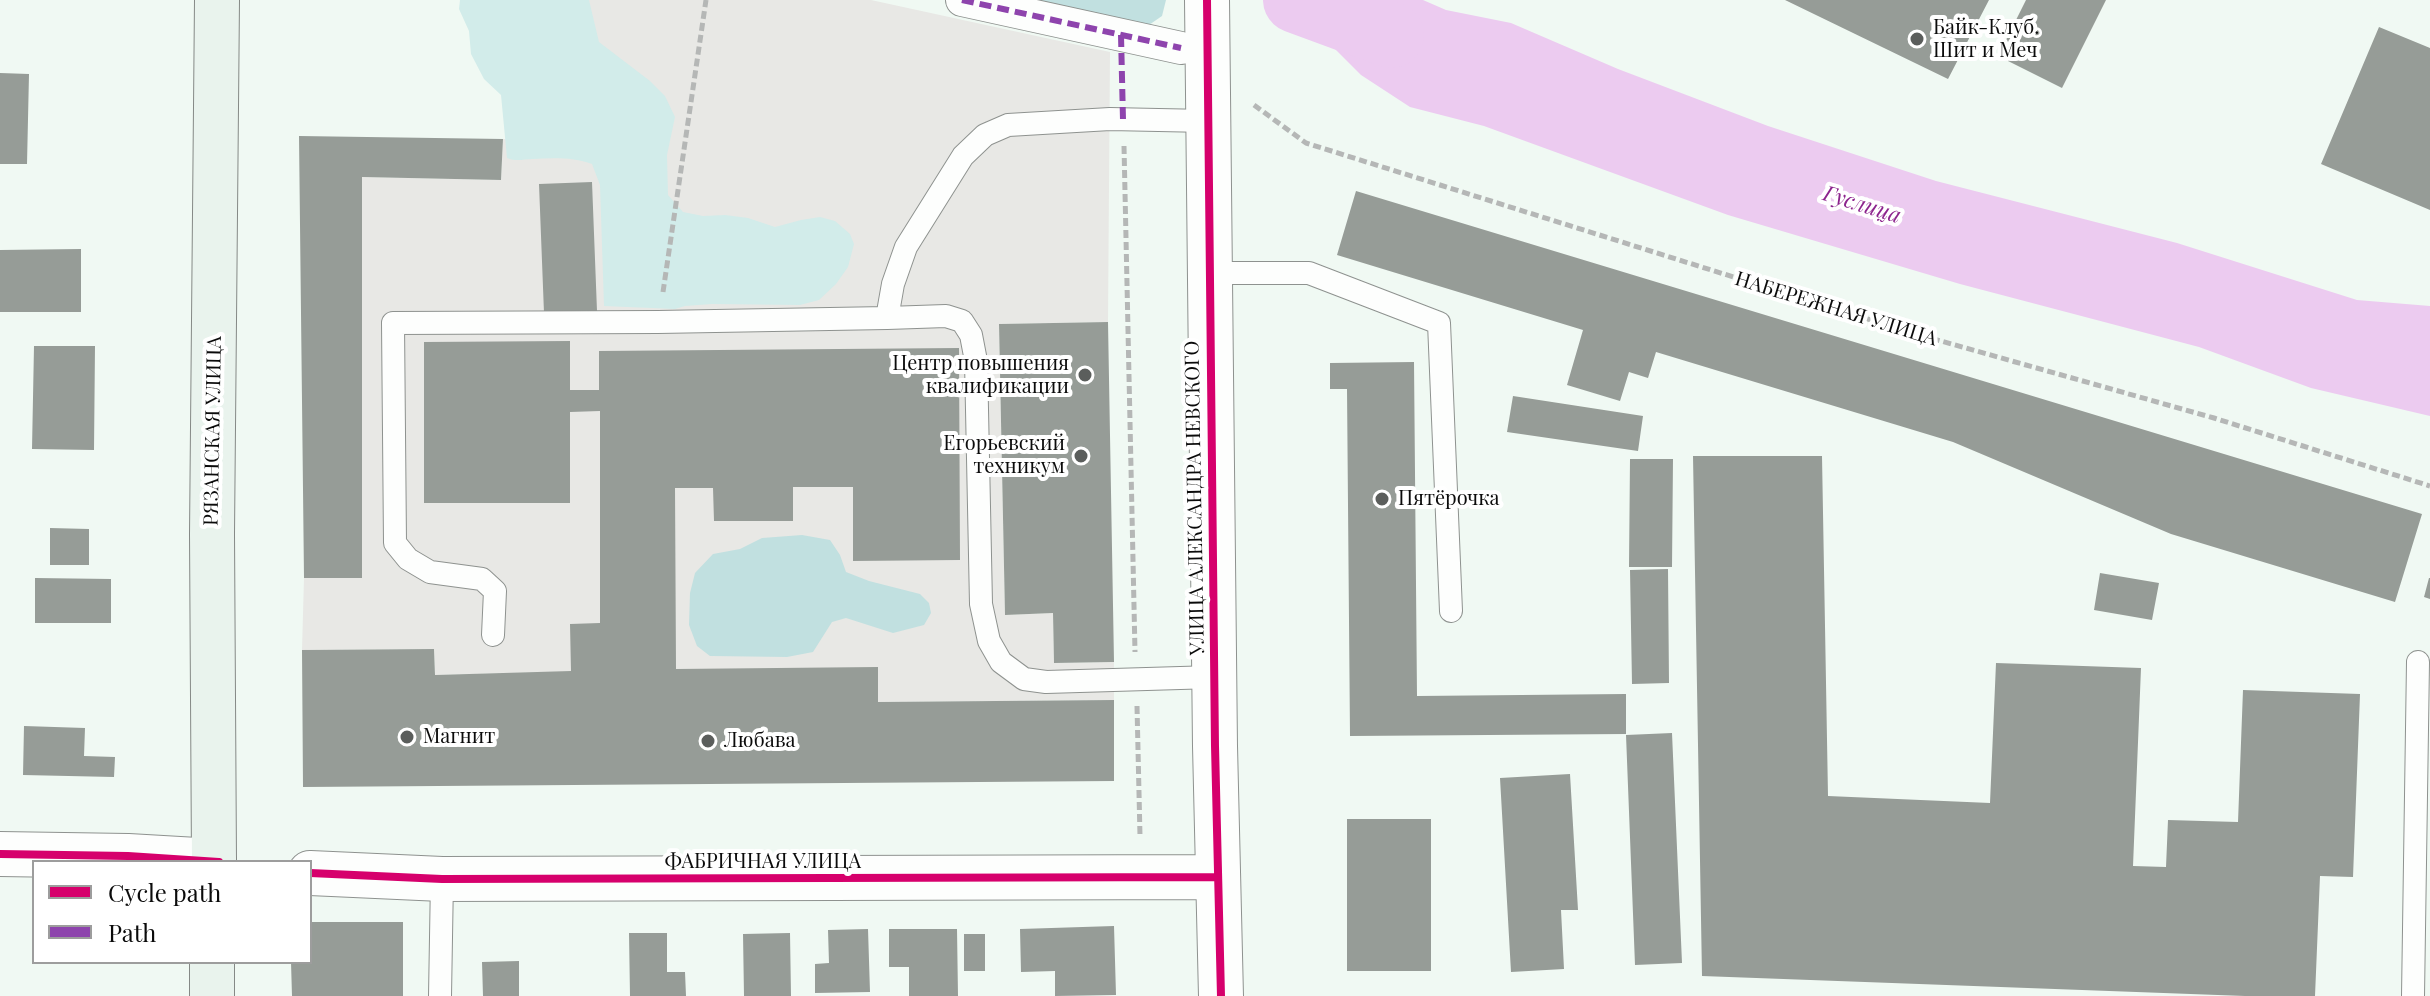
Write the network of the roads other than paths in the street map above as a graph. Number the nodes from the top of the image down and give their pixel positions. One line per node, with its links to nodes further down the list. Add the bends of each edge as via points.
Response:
1 (217, 0): 13 (main road, РЯЗАНСКАЯ УЛИЦА, via 212,534)
2 (962, 0): 3 (street)
3 (1199, 27): 4 (street, УЛИЦА АЛЕКСАНДРА НЕВСКОГО)
4 (1207, 121): 5 (street, УЛИЦА АЛЕКСАНДРА НЕВСКОГО); 6 (lane, via 1008,125 985,135 963,156 906,247)
5 (1208, 273): 7 (lane, via 1309,273 1439,323); 10 (street, УЛИЦА АЛЕКСАНДРА НЕВСКОГО)
6 (887, 318): 8 (lane, via 393,323 395,543 408,559 430,572 482,579 495,591); 10 (lane, via 946,316 962,321 971,335 976,361 981,604 989,641 1001,662 1024,679 1046,682)
7 (1451, 611)
8 (493, 635)
9 (2418, 662): 21 (lane)
10 (1214, 677): 15 (street, УЛИЦА АЛЕКСАНДРА НЕВСКОГО)
11 (0, 854): 12 (street)
12 (187, 860)
13 (216, 860)
14 (312, 873): 16 (street, ФАБРИЧНАЯ УЛИЦА)
15 (1217, 877): 16 (street, ФАБРИЧНАЯ УЛИЦА); 20 (street, УЛИЦА АЛЕКСАНДРА НЕВСКОГО)
16 (442, 879): 19 (lane)
17 (212, 964): 18 (main road)
18 (212, 996)
19 (440, 996)
20 (1221, 996)
21 (2413, 996)

